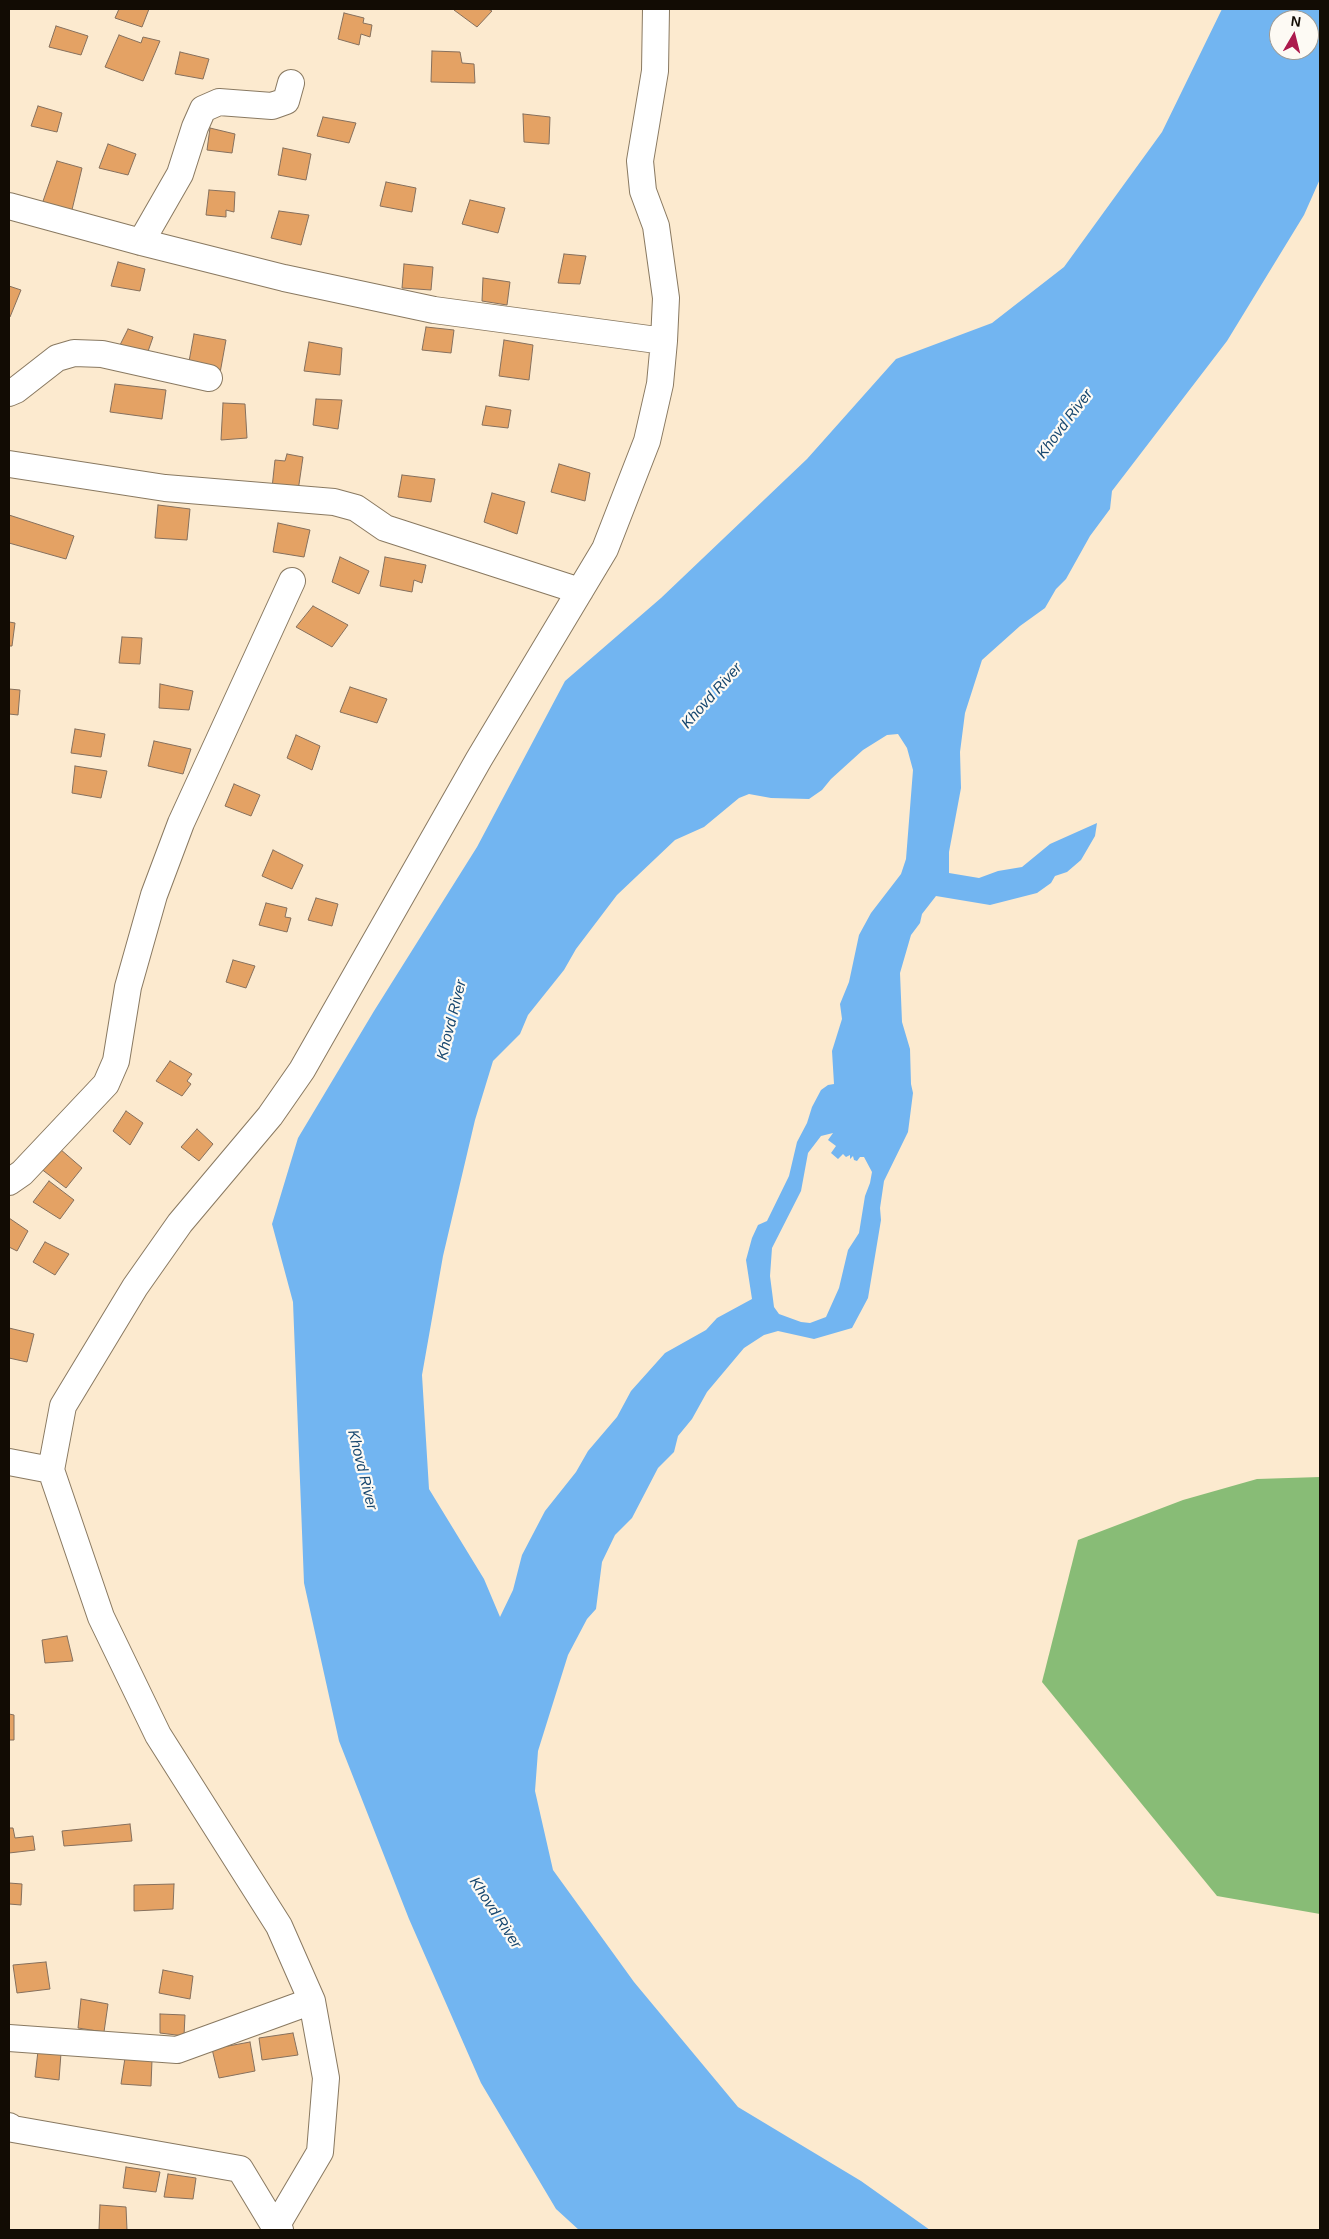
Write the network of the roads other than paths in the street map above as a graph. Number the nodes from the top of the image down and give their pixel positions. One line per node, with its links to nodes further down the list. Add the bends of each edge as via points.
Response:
1 (656, 9): 5 (street, via 655,71 640,161 643,192 656,226 666,298)
2 (291, 83): 4 (street, via 286,101 272,106 219,102 203,109 180,174)
3 (9, 206): 4 (street)
4 (141, 242): 5 (street, via 284,278 434,310)
5 (664, 341): 10 (street, via 660,384 648,441 605,550)
6 (209, 378): 7 (street, via 102,354 74,353 57,358)
7 (9, 392)
8 (9, 464): 10 (street, via 165,488 334,502 356,508 385,528)
9 (292, 581): 11 (street, via 193,796 154,894 128,987 116,1061 106,1084 22,1173)
10 (580, 591): 13 (street, via 474,768 302,1070 270,1116 180,1223 135,1287 63,1406)
11 (9, 1182)
12 (9, 1462): 13 (street)
13 (51, 1470): 14 (street, via 101,1617 158,1736 279,1926)
14 (312, 2001): 15 (street, via 177,2050); 17 (street, via 326,2078 320,2152)
15 (9, 2038)
16 (9, 2126): 17 (street, via 240,2169)
17 (276, 2229)

